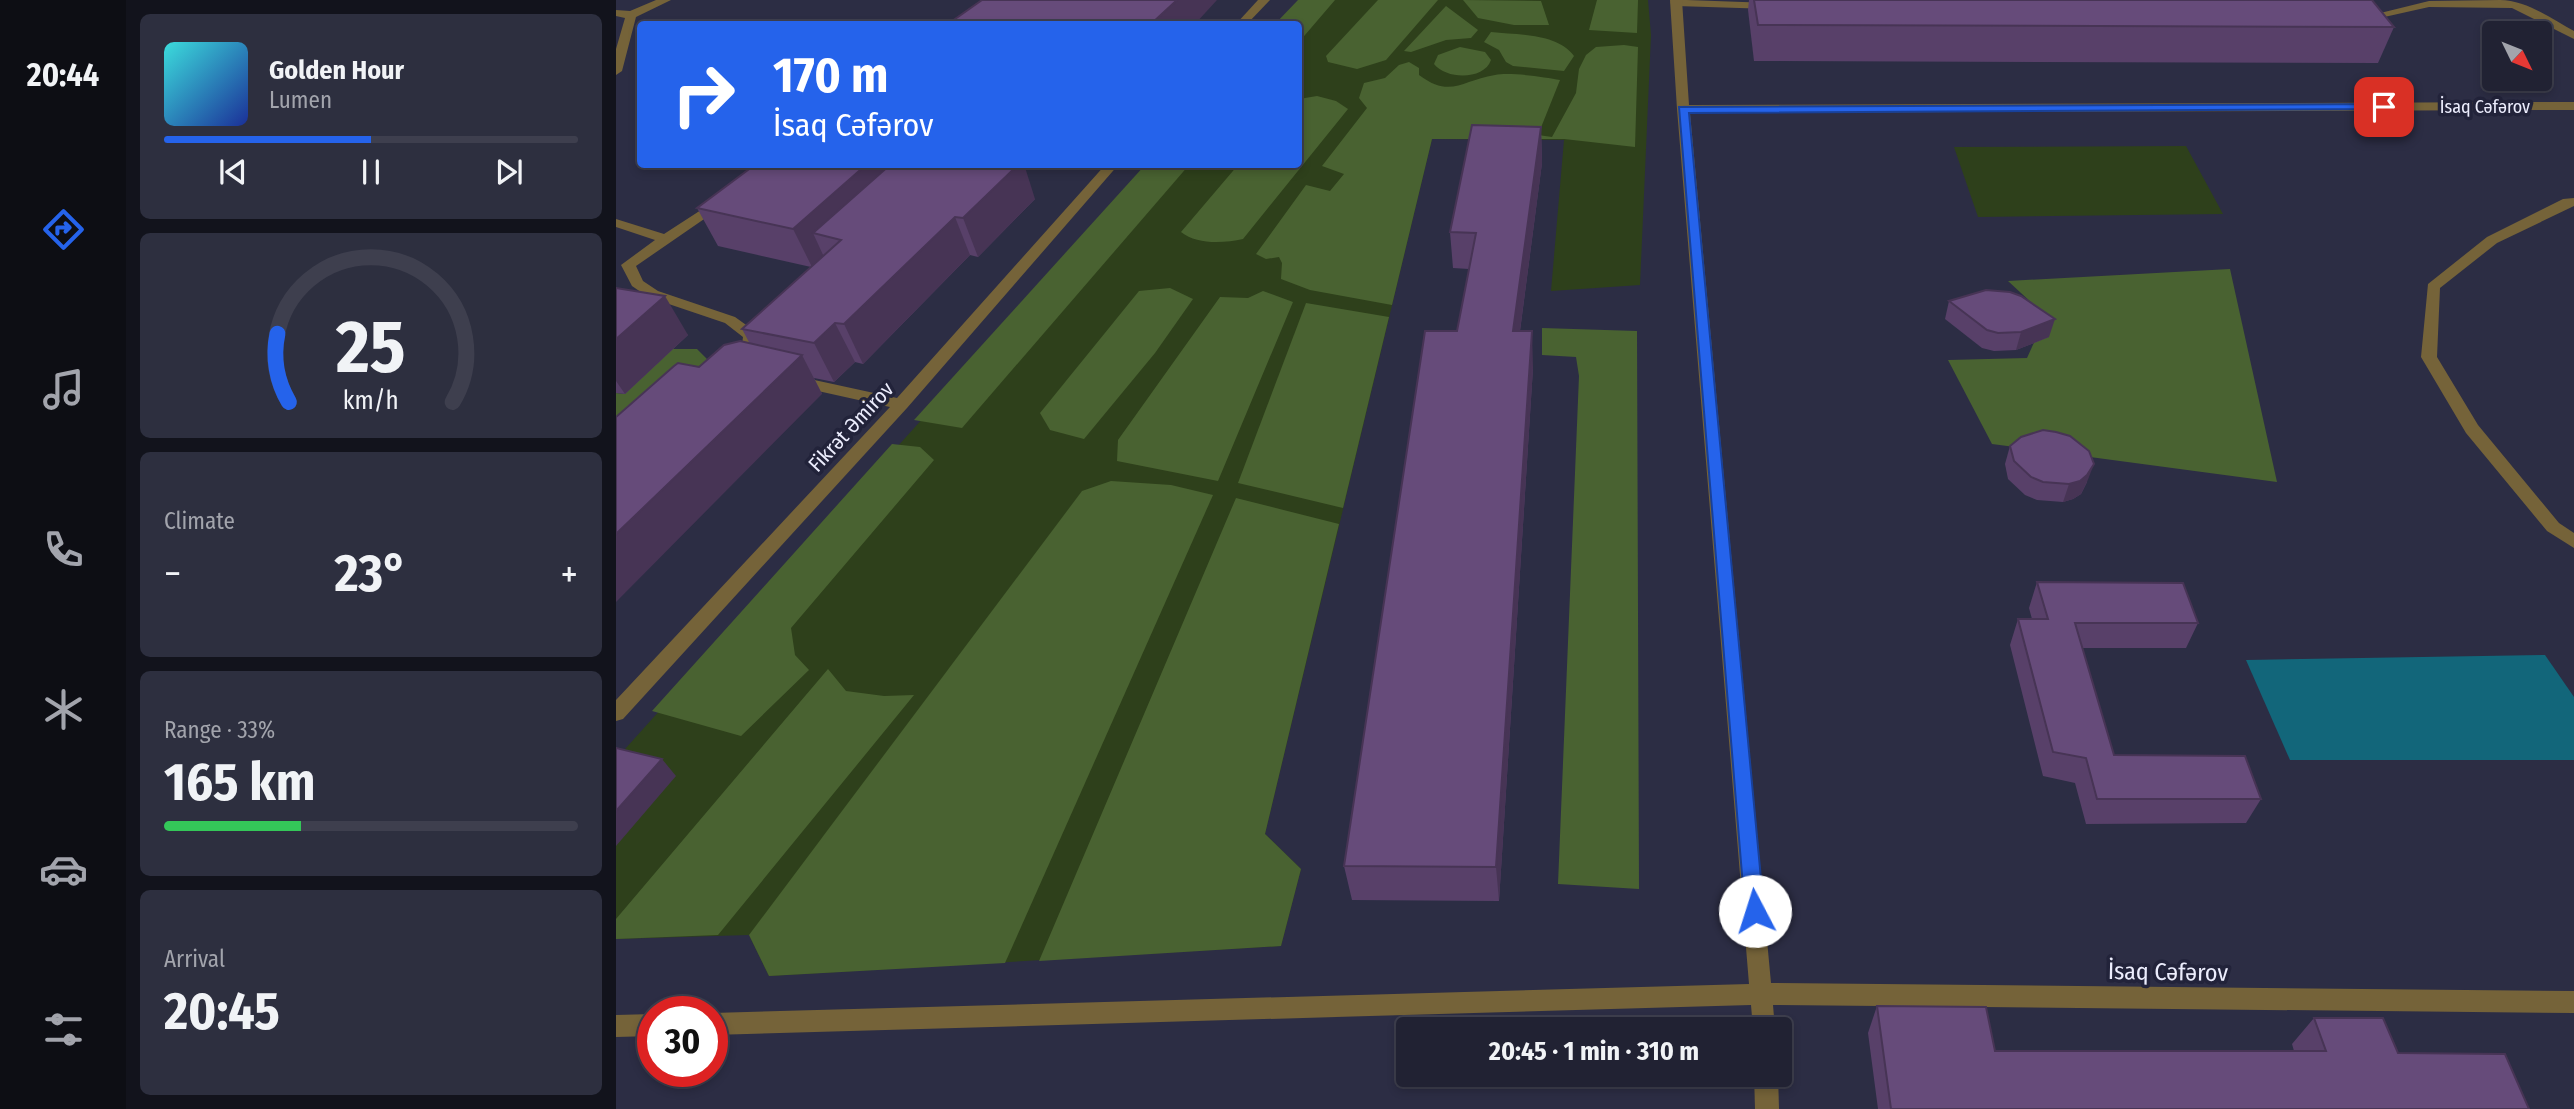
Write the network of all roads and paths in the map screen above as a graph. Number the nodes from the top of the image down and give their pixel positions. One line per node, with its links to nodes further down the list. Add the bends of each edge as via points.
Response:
1 (665, 0): 8 (street)
2 (1264, 0): 10 (street)
3 (2502, 0): 5 (street)
4 (1676, 2): 6 (street); 14 (street)
5 (2514, 5): 9 (street, via 2429,4); 11 (street)
6 (1785, 6)
7 (616, 13): 8 (street)
8 (631, 15): 12 (street)
9 (2354, 19)
10 (1244, 21)
11 (2574, 36)
12 (616, 71)
13 (2574, 106): 14 (street, İsaq Cəfərov)
14 (1683, 109): 25 (street)
15 (1109, 168): 22 (street, Fikrət Əmirov)
16 (731, 194): 19 (street)
17 (2574, 202): 23 (street, via 2492,240 2433,287 2429,358 2472,429 2553,527)
18 (616, 223): 19 (street)
19 (667, 239): 20 (street, via 628,265 637,283 756,330)
20 (749, 360)
21 (774, 376): 22 (street)
22 (901, 404): 24 (street, Fikrət Əmirov)
23 (2574, 542)
24 (616, 713)
25 (1762, 994): 26 (street, İsaq Cəfərov); 27 (street); 28 (street, İsaq Cəfərov)
26 (2574, 1003)
27 (1763, 1017)
28 (728, 1024)
29 (637, 1025): 30 (street)
30 (616, 1026)
31 (1766, 1087): 32 (street)
32 (1767, 1109)

